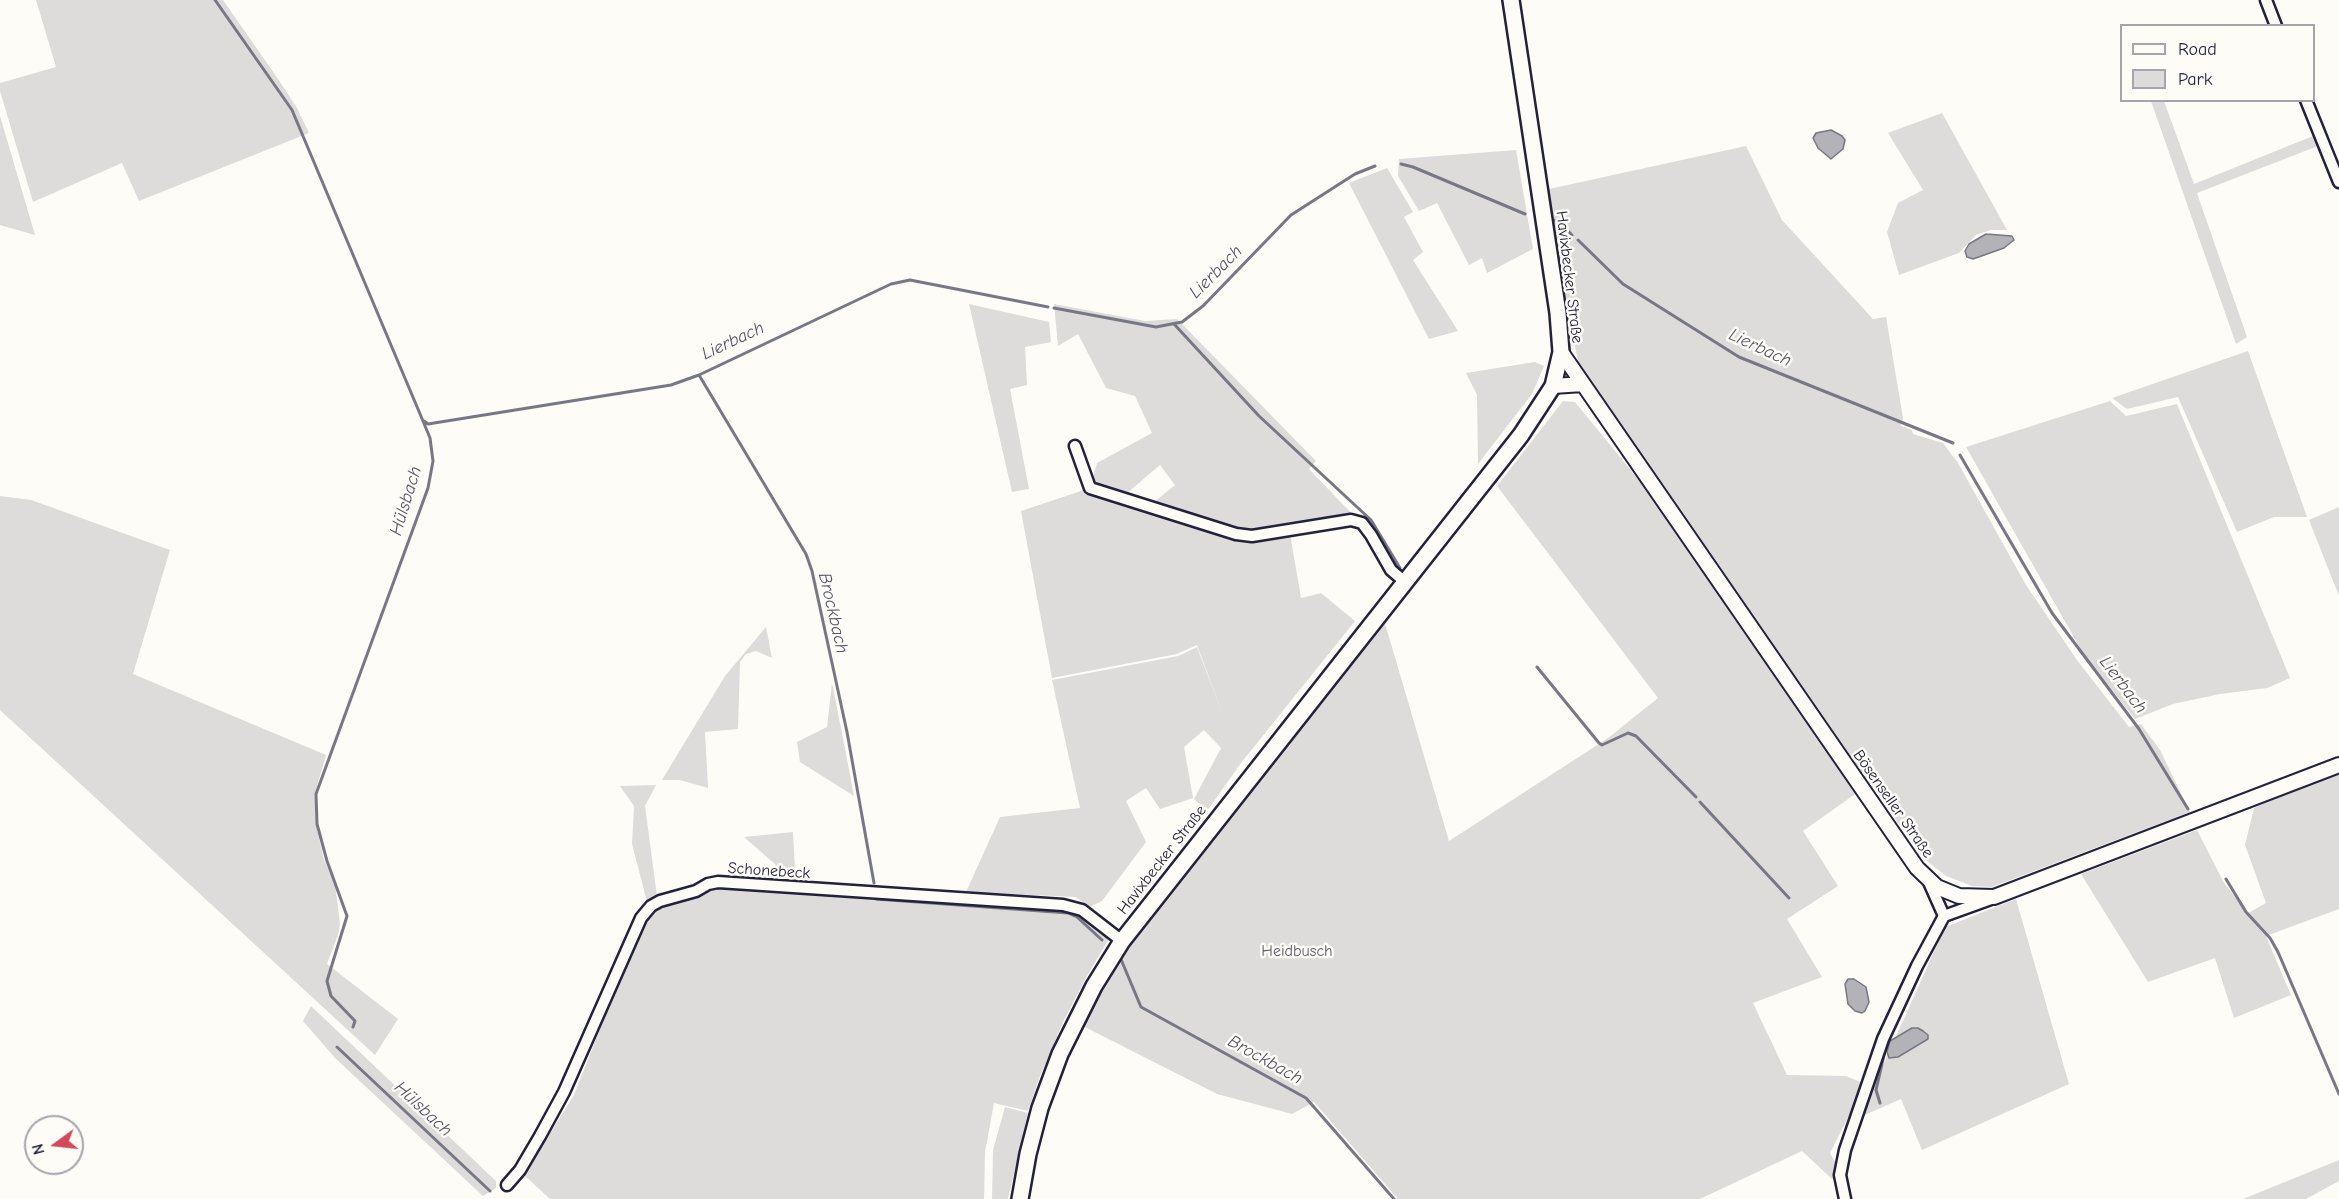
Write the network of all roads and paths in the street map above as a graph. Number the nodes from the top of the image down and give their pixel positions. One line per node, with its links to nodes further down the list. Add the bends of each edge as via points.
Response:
1 (1511, 0): 6 (main road, Havixbecker Straße)
2 (2266, 0): 3 (street)
3 (2275, 24)
4 (2307, 102): 5 (street)
5 (2339, 182)
6 (1561, 352): 7 (street, Bösenseller Straße); 8 (main road, Havixbecker Straße)
7 (1583, 384): 8 (street); 12 (street, Bösenseller Straße)
8 (1553, 386): 10 (main road, Havixbecker Straße, via 1521,435)
9 (1075, 446): 10 (street, via 1090,488 1236,534 1252,536 1351,520 1362,523 1391,570)
10 (1405, 582): 15 (main road, Havixbecker Straße)
11 (2339, 765): 13 (street, Bösenseller Straße)
12 (1928, 880): 13 (street, Bösenseller Straße, via 1959,896); 14 (street)
13 (1994, 897): 14 (street)
14 (1944, 916): 18 (street, via 1882,1039 1845,1150 1840,1175)
15 (1122, 941): 16 (street, Schonebeck, via 1082,909 1063,905 718,882 660,901 641,918 564,1092); 17 (main road, Havixbecker Straße, via 1060,1054 1028,1154)
16 (507, 1185)
17 (1020, 1199)
18 (1845, 1199)

